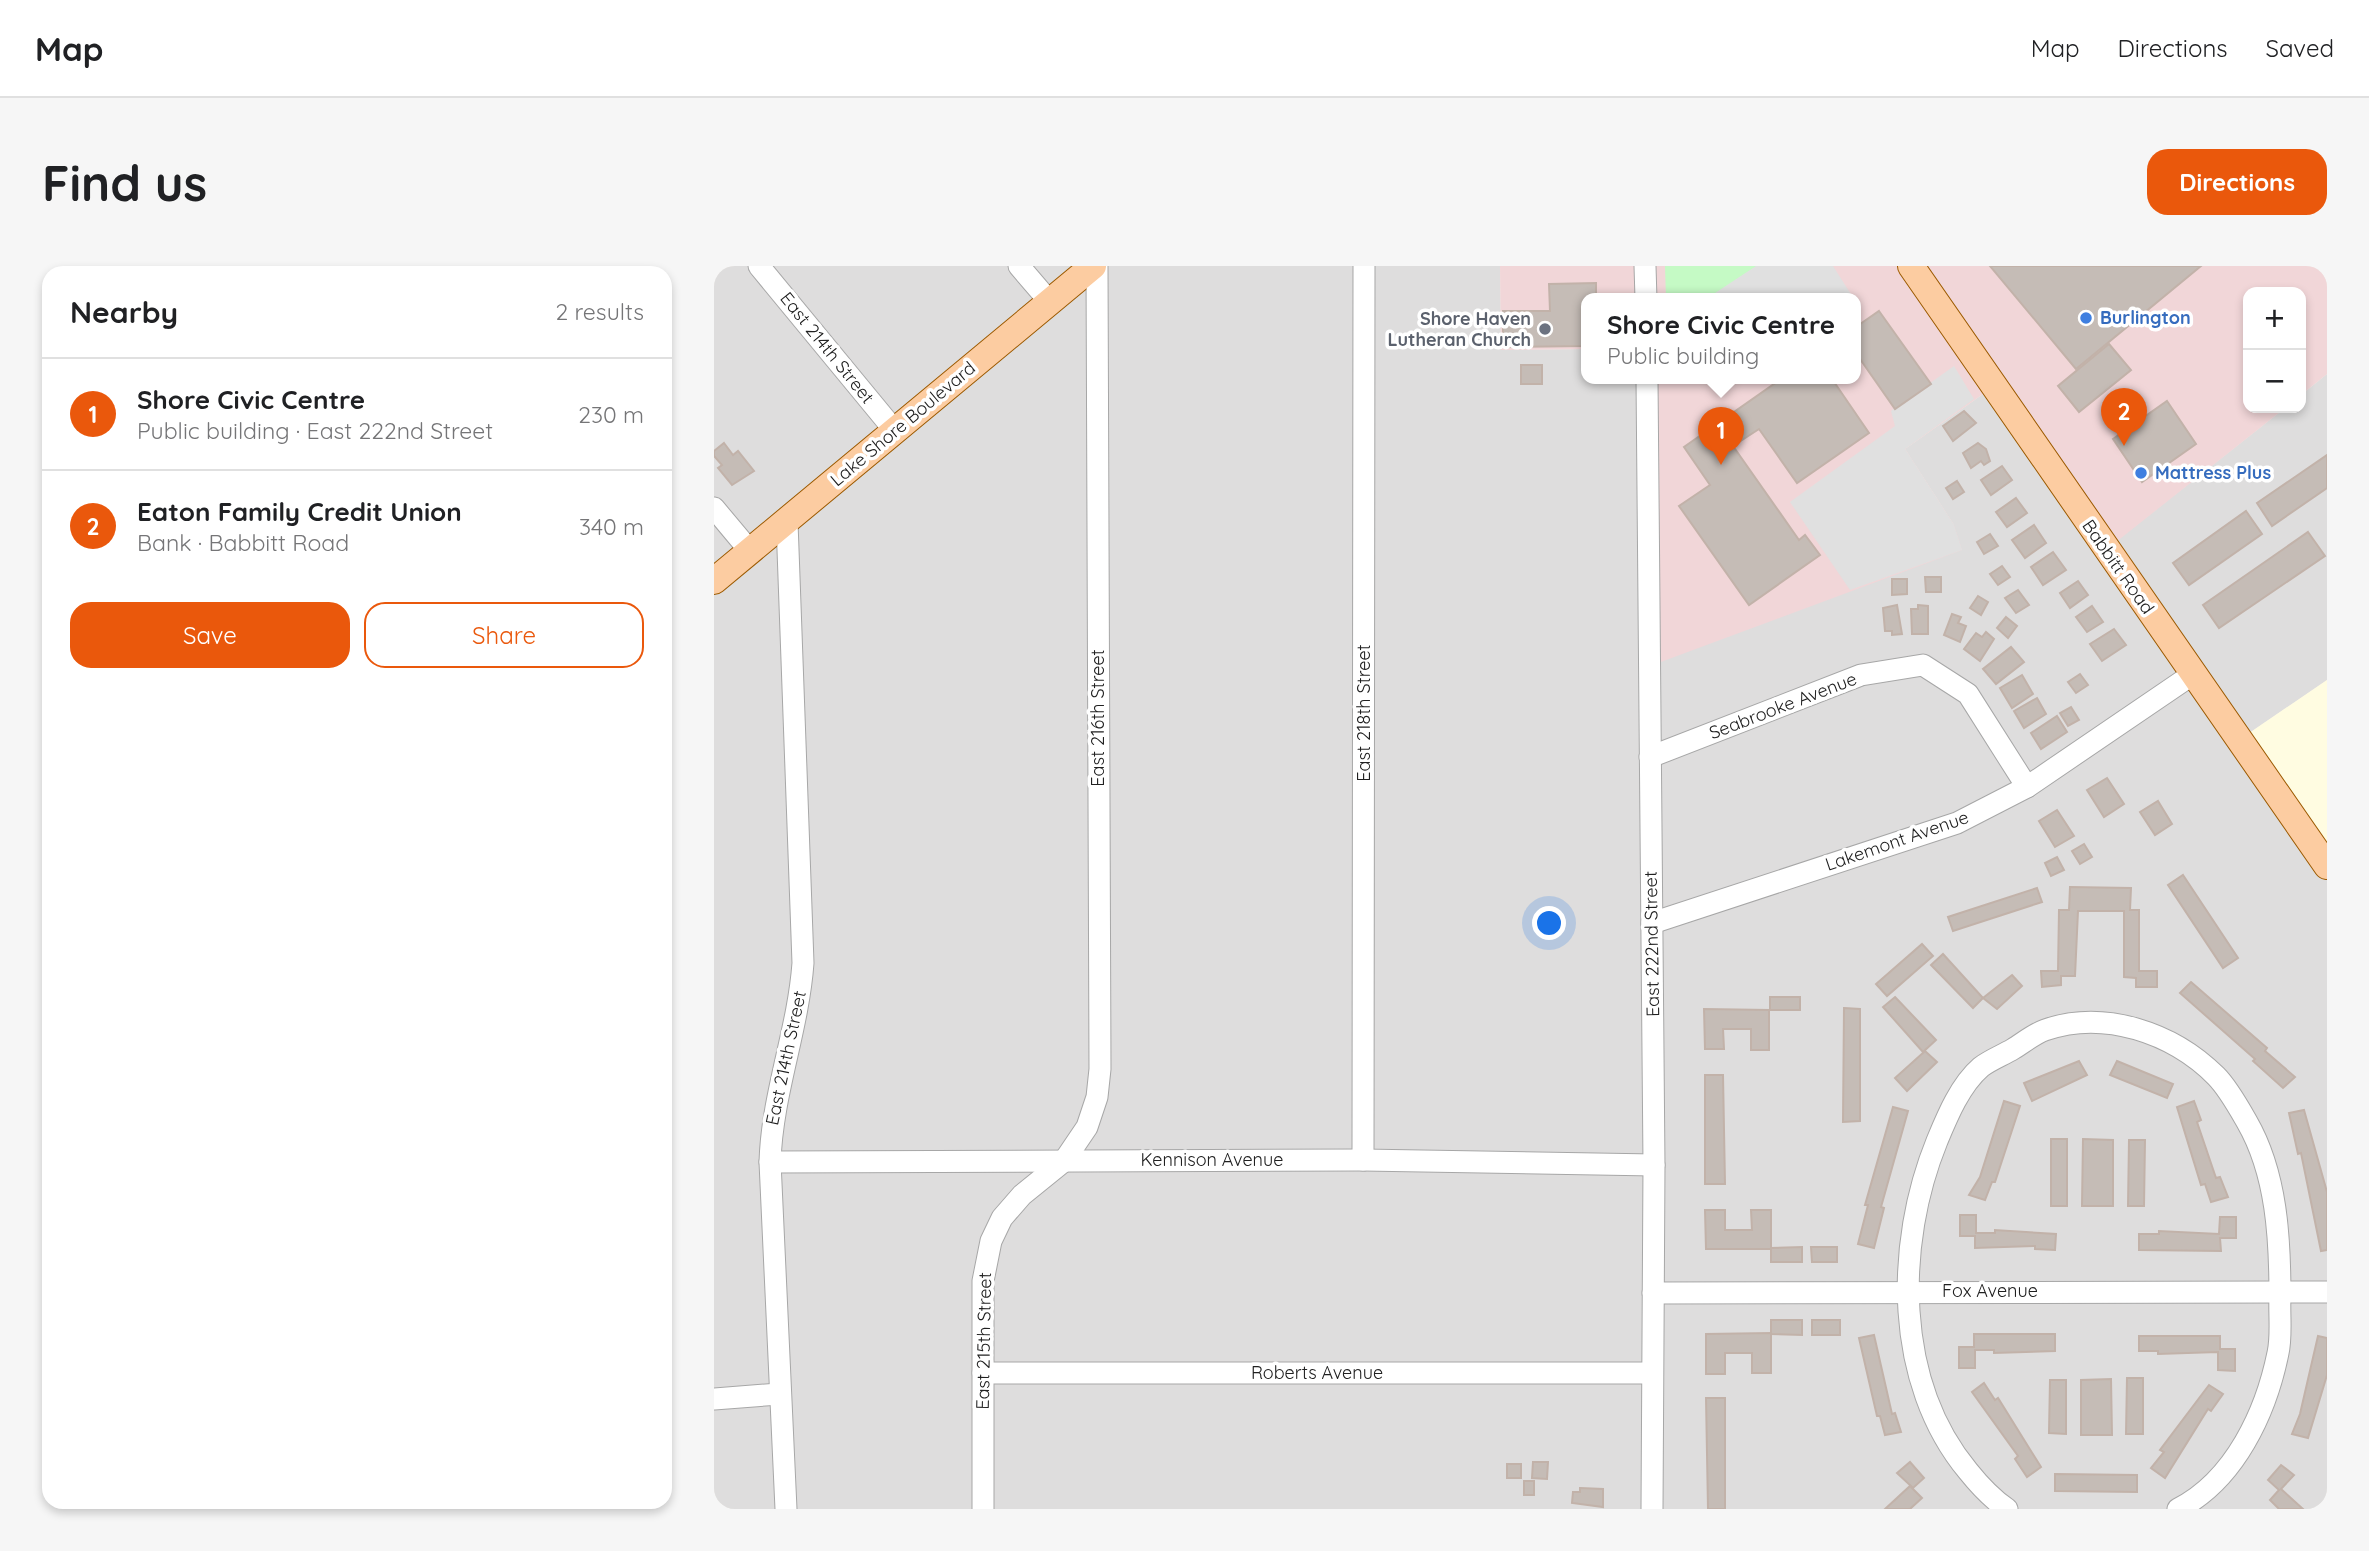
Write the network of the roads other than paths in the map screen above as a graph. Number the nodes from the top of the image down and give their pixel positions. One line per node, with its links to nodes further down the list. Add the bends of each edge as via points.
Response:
1 (759, 266): 10 (street, East 214th Street)
2 (1019, 266): 8 (street)
3 (1095, 266): 8 (main road, Lake Shore Boulevard); 21 (street, East 216th Street, via 1100,1069 1087,1127)
4 (1364, 266): 20 (street, East 218th Street)
5 (1646, 266): 7 (street)
6 (1912, 266): 15 (main road, Babbitt Road)
7 (1646, 293)
8 (1049, 302): 10 (main road, Lake Shore Boulevard)
9 (1647, 384): 16 (street, East 222nd Street)
10 (895, 431): 12 (main road, Lake Shore Boulevard)
11 (714, 508): 13 (street)
12 (787, 522): 13 (main road, Lake Shore Boulevard); 22 (street, East 214th Street, via 803,963 800,1004 771,1126)
13 (750, 551): 14 (main road, Lake Shore Boulevard)
14 (714, 582)
15 (2193, 674): 17 (street, Lakemont Avenue); 18 (main road, Babbitt Road)
16 (1650, 757): 17 (street, Seabrooke Avenue, via 1861,675 1923,665 1968,694); 19 (street, East 222nd Street)
17 (2027, 788): 19 (street, Lakemont Avenue, via 1957,822)
18 (2327, 866)
19 (1652, 923): 23 (street, East 222nd Street)
20 (1363, 1160): 21 (street, Kennison Avenue); 23 (street, Kennison Avenue)
21 (1064, 1161): 22 (street, Kennison Avenue); 28 (street, East 215th Street, via 1022,1195 1002,1218 991,1241 983,1281)
22 (770, 1162): 30 (street, East 214th Street)
23 (1654, 1165): 27 (street, East 222nd Street)
24 (1909, 1292): 25 (street, Fox Avenue); 25 (street, via 1922,1178 1950,1109 1980,1068 2044,1030 2085,1022 2122,1025 2168,1040 2217,1077 2248,1124 2272,1186); 27 (street, Fox Avenue); 35 (street, via 1912,1343 1927,1406 1953,1452 1991,1499)
25 (2280, 1292): 26 (street, Fox Avenue); 36 (street, via 2279,1350 2261,1409 2232,1464 2192,1502)
26 (2327, 1292)
27 (1653, 1293): 29 (street, East 222nd Street)
28 (983, 1373): 29 (street, Roberts Avenue); 33 (street, East 215th Street)
29 (1652, 1373): 34 (street, East 222nd Street)
30 (779, 1394): 31 (street); 32 (street, East 214th Street)
31 (714, 1399)
32 (786, 1509)
33 (983, 1509)
34 (1652, 1509)
35 (2007, 1509)
36 (2178, 1509)

